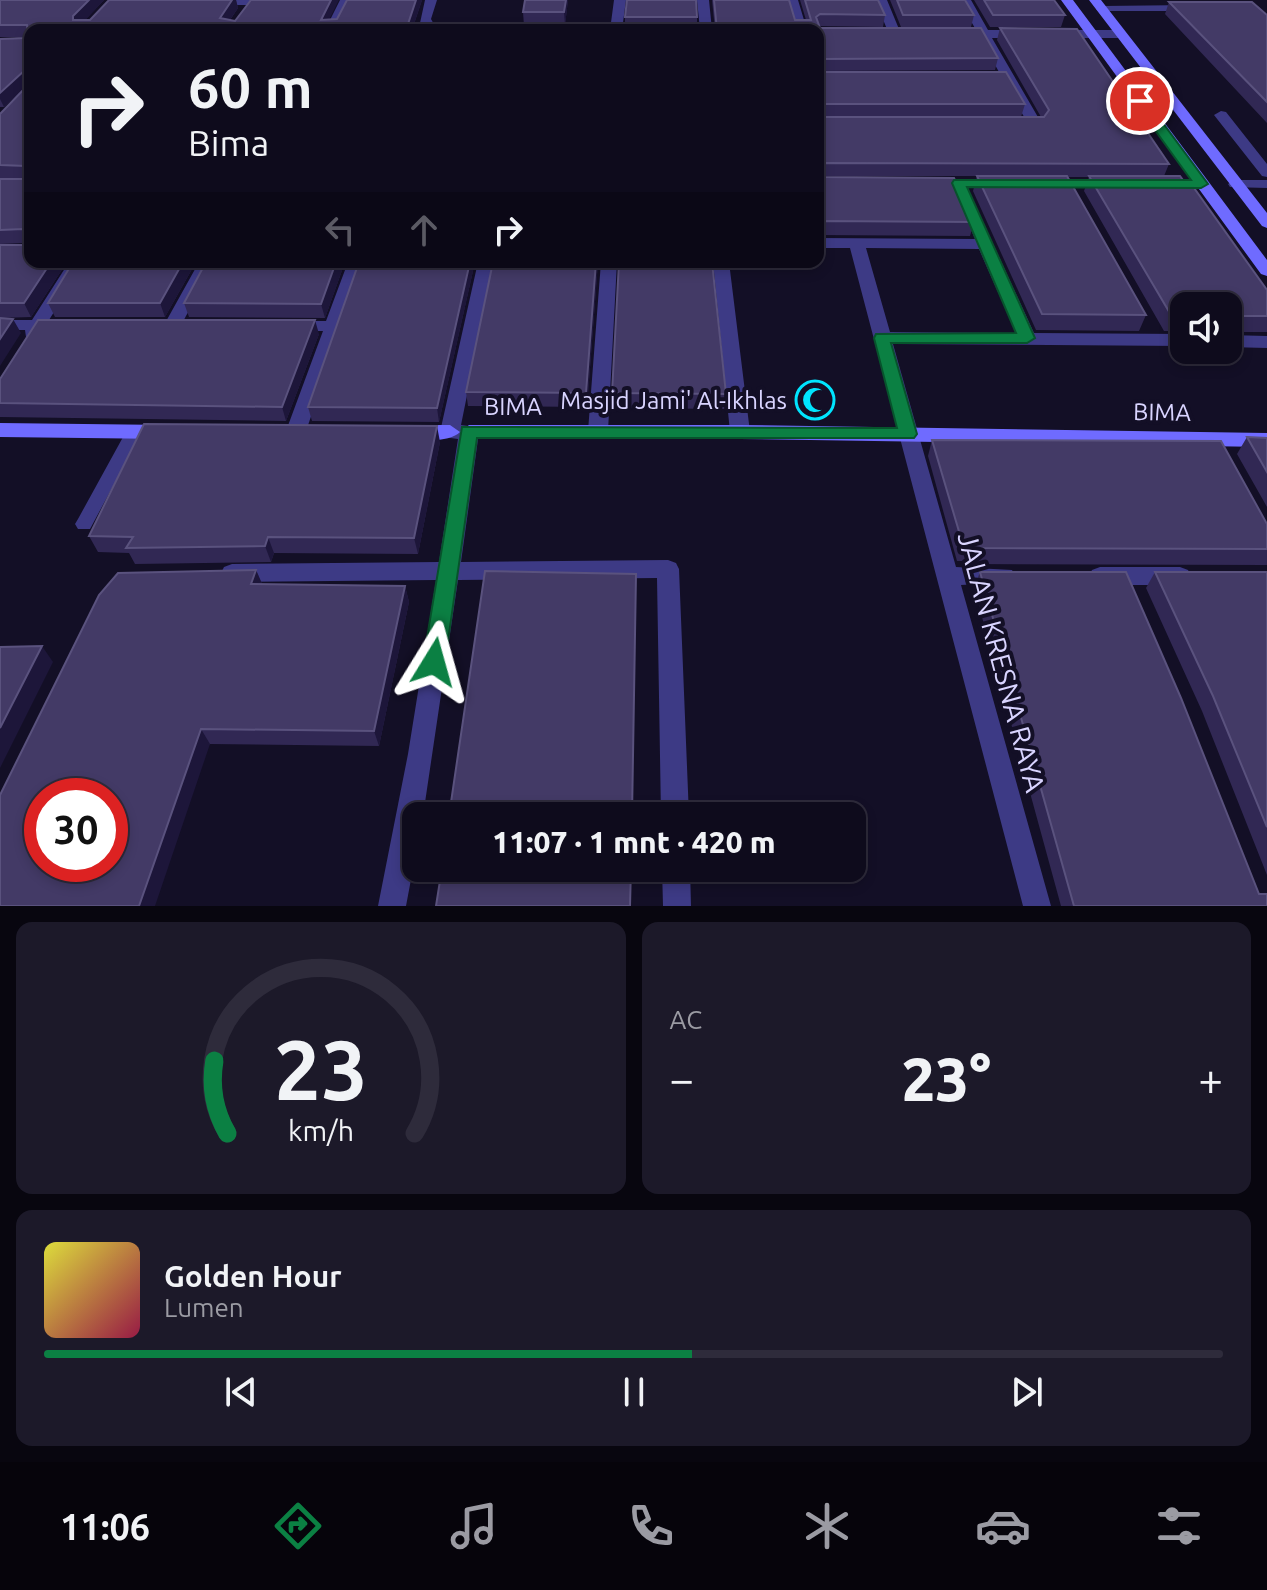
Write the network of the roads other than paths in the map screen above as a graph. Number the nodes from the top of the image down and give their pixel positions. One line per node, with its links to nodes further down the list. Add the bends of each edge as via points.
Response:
1 (346, 0): 14 (street)
2 (431, 0): 15 (street)
3 (620, 0): 16 (street)
4 (703, 0): 17 (street)
5 (792, 0): 18 (street)
6 (881, 0): 20 (street, via 889,34)
7 (965, 0): 19 (street)
8 (1067, 0): 22 (street)
9 (206, 2): 10 (street)
10 (251, 4)
11 (1098, 4): 12 (street); 23 (street)
12 (1167, 4): 13 (street)
13 (1204, 9)
14 (334, 24)
15 (425, 24)
16 (617, 24)
17 (705, 24)
18 (799, 24)
19 (984, 33): 21 (street); 22 (street); 25 (street)
20 (910, 34)
21 (940, 34)
22 (1092, 34): 23 (street); 33 (street)
23 (1121, 34): 34 (street)
24 (992, 77): 25 (street)
25 (1008, 77): 27 (street, via 1035,124)
26 (1221, 115): 28 (street)
27 (1020, 124)
28 (1267, 173)
29 (912, 183): 30 (street)
30 (958, 183): 31 (street, via 1073,189); 39 (street)
31 (1126, 183)
32 (1179, 184): 33 (street)
33 (1201, 184): 46 (street)
34 (1235, 184): 35 (street); 36 (street)
35 (1267, 184)
36 (1267, 223)
37 (824, 243): 38 (street)
38 (857, 243): 39 (street); 54 (street, JALAN KRESNA RAYA)
39 (987, 244): 55 (street)
40 (73, 268): 48 (street)
41 (204, 268): 50 (street)
42 (354, 268): 52 (street)
43 (485, 268): 65 (street)
44 (609, 268): 61 (street)
45 (722, 268): 66 (street)
46 (1267, 271)
47 (0, 325): 48 (street)
48 (37, 325): 49 (street); 58 (street)
49 (82, 325)
50 (173, 325)
51 (269, 326): 52 (street)
52 (333, 326): 60 (street)
53 (1170, 336): 55 (street, via 1153,332)
54 (882, 338): 55 (street); 67 (street, JALAN KRESNA RAYA)
55 (1027, 338)
56 (1242, 341): 57 (street)
57 (1267, 342)
58 (22, 350)
59 (0, 430): 62 (street)
60 (296, 431)
61 (598, 431): 65 (street, BIMA); 66 (street, BIMA)
62 (134, 432): 63 (street); 69 (lane)
63 (193, 432)
64 (388, 432): 65 (street, BIMA)
65 (460, 432): 70 (street)
66 (740, 432): 67 (street, BIMA)
67 (908, 434): 68 (street, BIMA, via 1220,446); 72 (street, JALAN KRESNA RAYA)
68 (1267, 440)
69 (84, 524)
70 (448, 570): 71 (street); 78 (street, via 668,569); 80 (street)
71 (217, 573)
72 (948, 576): 73 (street); 82 (street, JALAN KRESNA RAYA)
73 (1022, 576)
74 (1081, 576): 75 (street)
75 (1126, 576): 76 (street); 77 (street)
76 (1204, 576)
77 (1138, 603)
78 (675, 802)
79 (676, 882): 81 (street)
80 (392, 906)
81 (677, 906)
82 (1037, 906)

